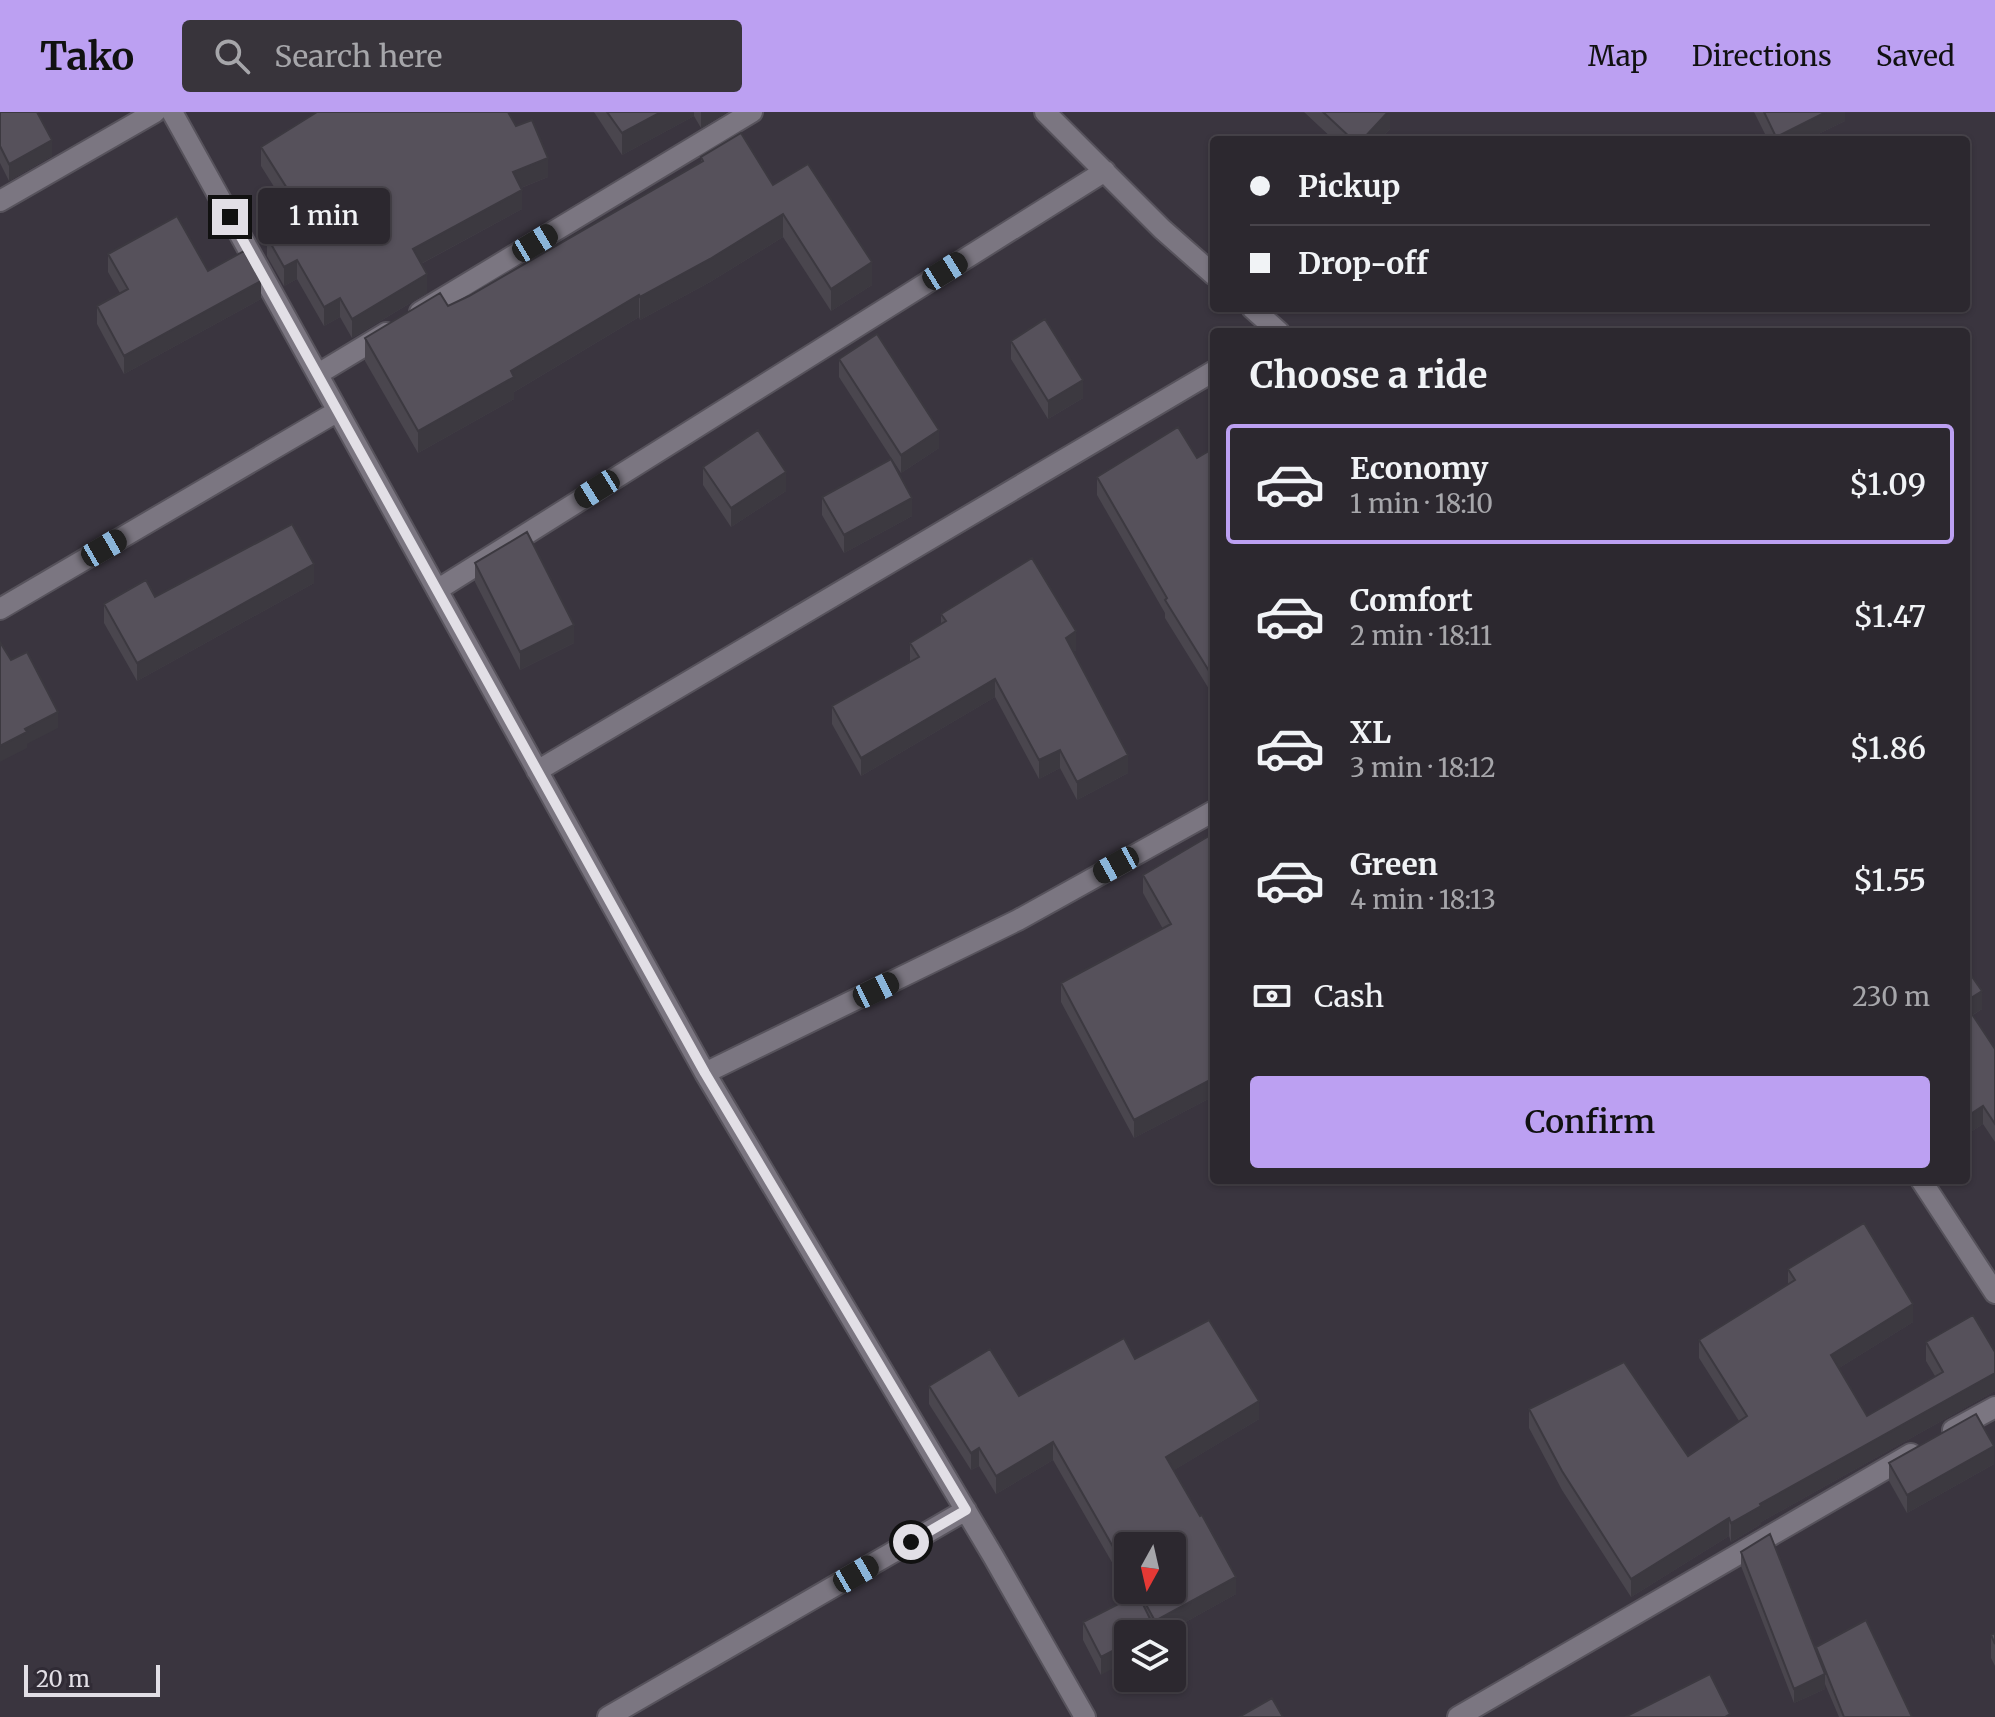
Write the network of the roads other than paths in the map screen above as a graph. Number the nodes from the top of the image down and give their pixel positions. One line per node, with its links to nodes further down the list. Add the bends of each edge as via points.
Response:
1 (155, 112): 6 (street)
2 (172, 112): 11 (street)
3 (752, 112): 11 (street)
4 (1045, 112): 5 (street)
5 (1105, 171): 7 (street); 13 (street)
6 (0, 201)
7 (1210, 271)
8 (1256, 312): 9 (street)
9 (1274, 328)
10 (1210, 373): 15 (street)
11 (318, 374): 12 (street)
12 (338, 411): 13 (street); 14 (street)
13 (437, 590): 15 (street)
14 (0, 609)
15 (537, 771): 17 (street)
16 (1210, 813): 17 (street, via 1018,920)
17 (705, 1073): 21 (street)
18 (1924, 1184): 19 (street)
19 (1995, 1293)
20 (1995, 1407): 24 (street)
21 (966, 1510): 22 (street); 23 (street)
22 (608, 1717)
23 (1085, 1717)
24 (1458, 1717)

